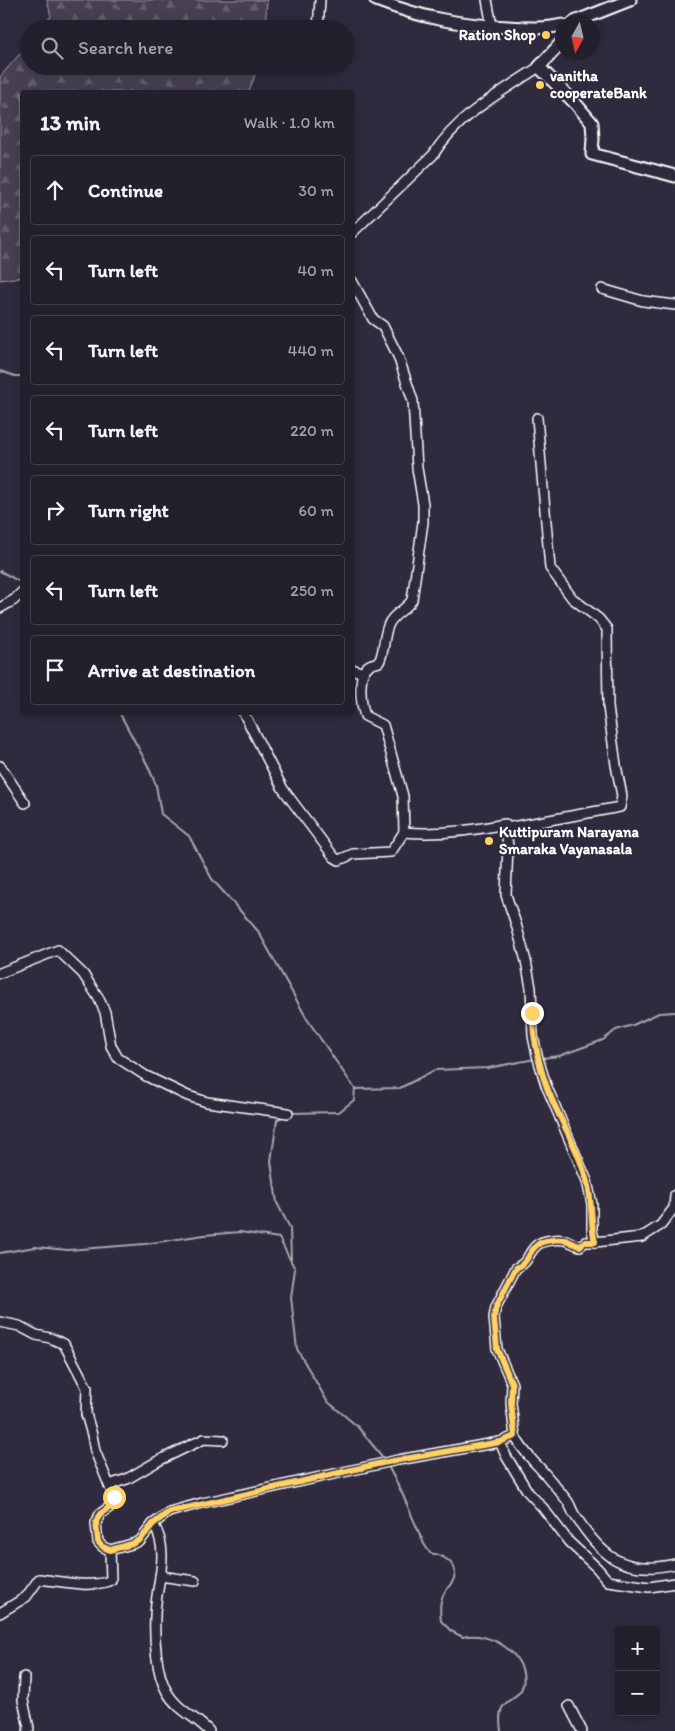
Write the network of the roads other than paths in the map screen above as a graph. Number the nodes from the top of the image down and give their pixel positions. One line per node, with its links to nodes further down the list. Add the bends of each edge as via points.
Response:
1 (320, 0): 6 (street)
2 (376, 0): 7 (main road, via 427,17)
3 (488, 0): 7 (street)
4 (630, 0): 5 (main road)
5 (595, 15)
6 (319, 20)
7 (492, 26): 8 (main road)
8 (555, 26)
9 (555, 50): 10 (main road)
10 (539, 67): 11 (main road, via 592,123 592,154); 12 (street, via 458,124 433,155)
11 (675, 176)
12 (355, 230)
13 (355, 286): 20 (street, via 373,319 383,326 398,356 413,402 423,504 412,600 388,626 379,662 368,666)
14 (602, 289): 15 (street, via 642,301)
15 (675, 305)
16 (537, 418): 24 (street, via 550,568 572,598 607,629 608,707 622,796 620,807)
17 (20, 594): 18 (street)
18 (0, 608)
19 (355, 670): 20 (street)
20 (363, 673): 25 (street, via 361,687 365,716 384,725 403,796)
21 (245, 715): 25 (street, via 283,789 334,857 339,860 353,854 391,852)
22 (0, 766): 23 (street)
23 (25, 802)
24 (506, 828): 25 (street, via 505,824 442,834); 29 (street, via 506,895 526,961 534,1036 550,1093 587,1181)
25 (404, 832)
26 (0, 973): 27 (street, via 58,950 83,974 98,998 105,1012 111,1046 118,1058 188,1096 207,1102)
27 (288, 1113)
28 (675, 1196): 29 (street, via 674,1208 661,1225 642,1237)
29 (595, 1242): 31 (street, via 585,1242 580,1246 566,1240 550,1240 538,1244 524,1265 516,1268 496,1307 497,1349 512,1384)
30 (0, 1322): 34 (street, via 64,1344 86,1388 86,1414 94,1451)
31 (515, 1436): 33 (street); 37 (street, via 521,1448 568,1500 578,1520)
32 (223, 1440): 34 (street, via 197,1442)
33 (500, 1442): 35 (street, via 386,1462 169,1512); 39 (street, via 528,1492 569,1542)
34 (109, 1486): 36 (street, via 114,1504 97,1518 96,1529 98,1542)
35 (153, 1524): 36 (street, via 140,1540); 40 (street, via 163,1544)
36 (110, 1550): 43 (street, via 111,1580 91,1584 39,1579 26,1597)
37 (605, 1552): 38 (street, via 624,1564 650,1567); 39 (street)
38 (675, 1564)
39 (597, 1568): 42 (street, via 608,1581 626,1585 649,1587)
40 (160, 1576): 41 (street); 47 (street, via 155,1617 160,1674 172,1700)
41 (195, 1581)
42 (675, 1583)
43 (0, 1613)
44 (24, 1677): 46 (street, via 23,1700)
45 (569, 1706): 48 (street)
46 (28, 1731)
47 (209, 1731)
48 (582, 1731)

